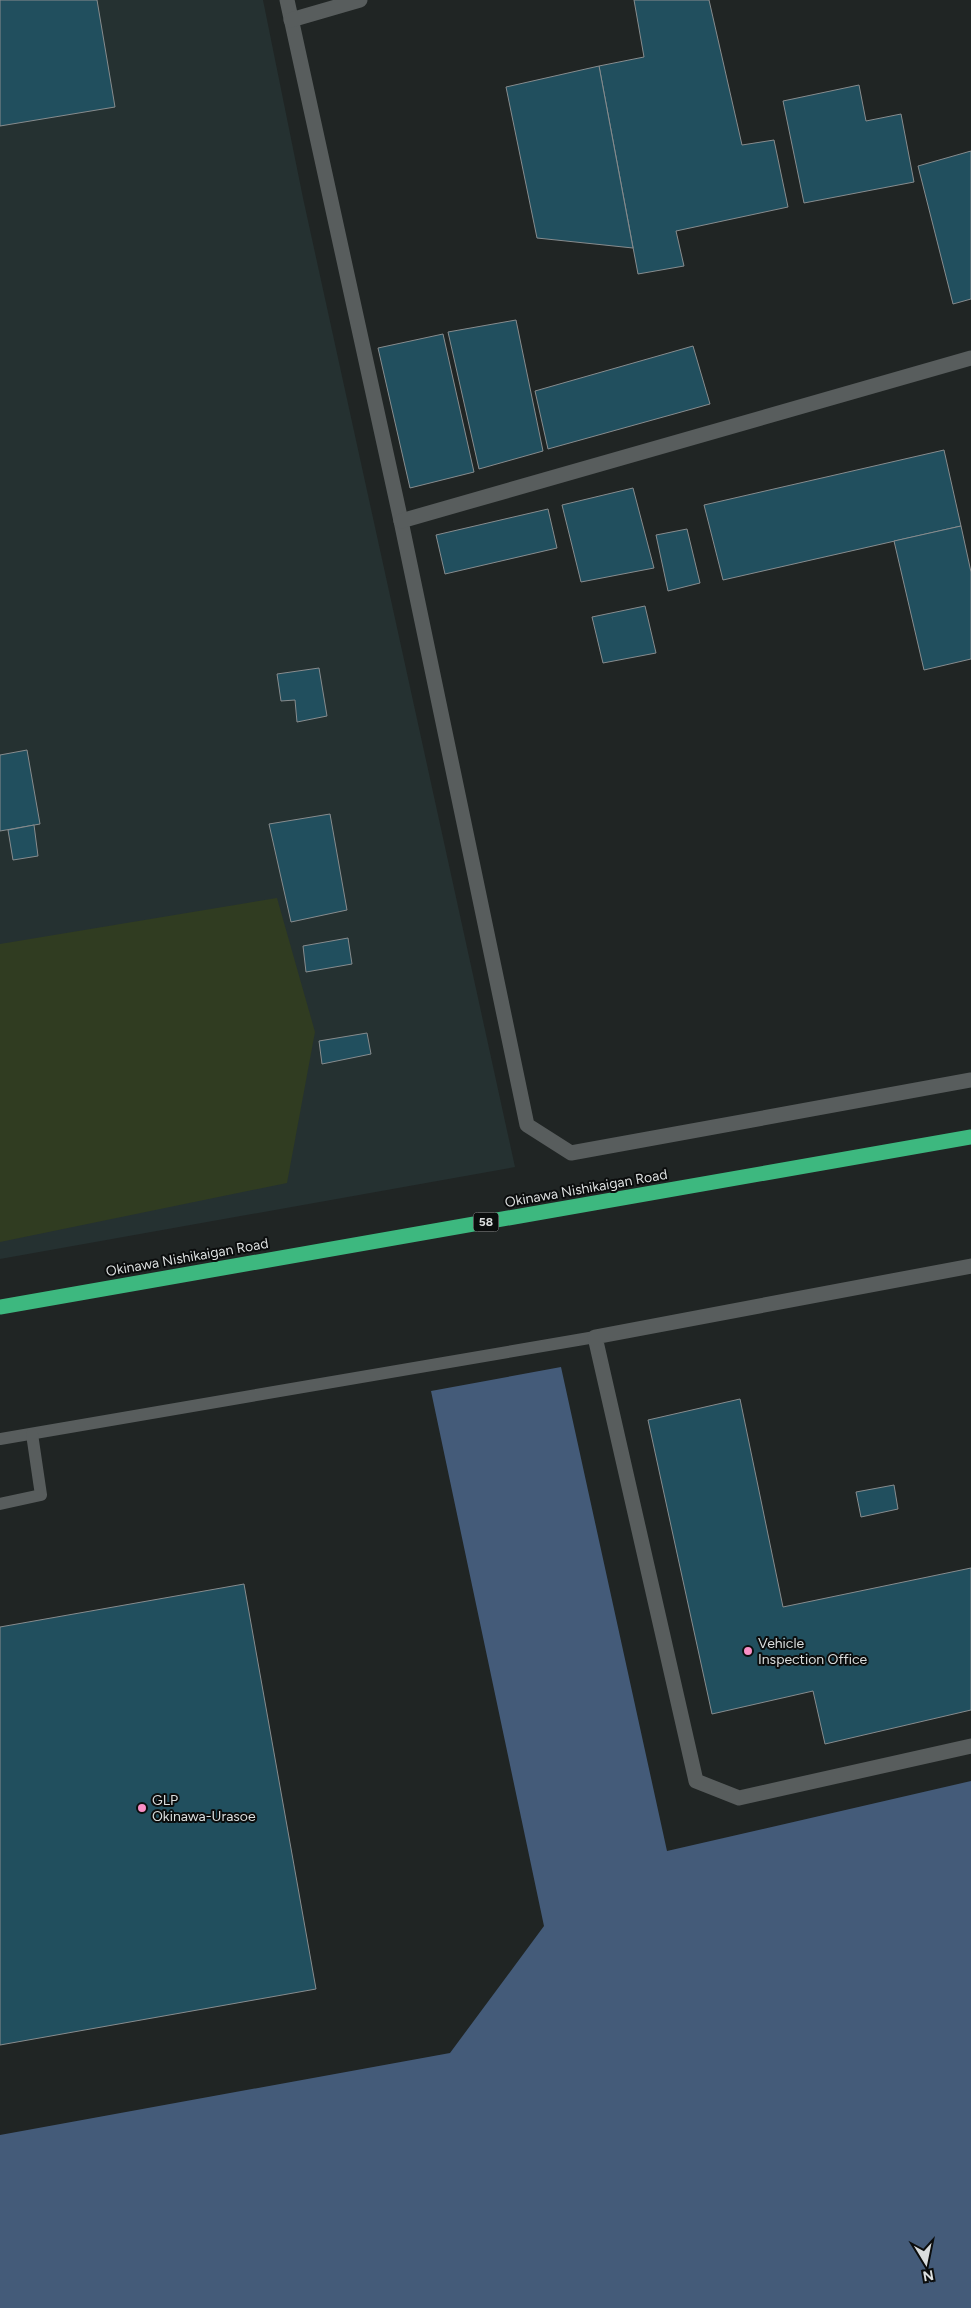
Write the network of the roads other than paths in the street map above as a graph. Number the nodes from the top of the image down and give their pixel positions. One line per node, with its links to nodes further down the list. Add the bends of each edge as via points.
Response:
1 (287, 0): 3 (street)
2 (360, 0): 3 (street)
3 (291, 20): 5 (street)
4 (971, 358): 5 (street)
5 (401, 521): 6 (street, via 527,1125 571,1153)
6 (971, 1080)
7 (971, 1138): 9 (highway, Okinawa Nishikaigan Road / 58)
8 (971, 1266): 10 (street)
9 (0, 1307)
10 (594, 1337): 11 (lane); 14 (street, via 696,1781 738,1798)
11 (32, 1434): 12 (lane); 13 (lane, via 41,1495)
12 (0, 1439)
13 (0, 1504)
14 (971, 1746)

